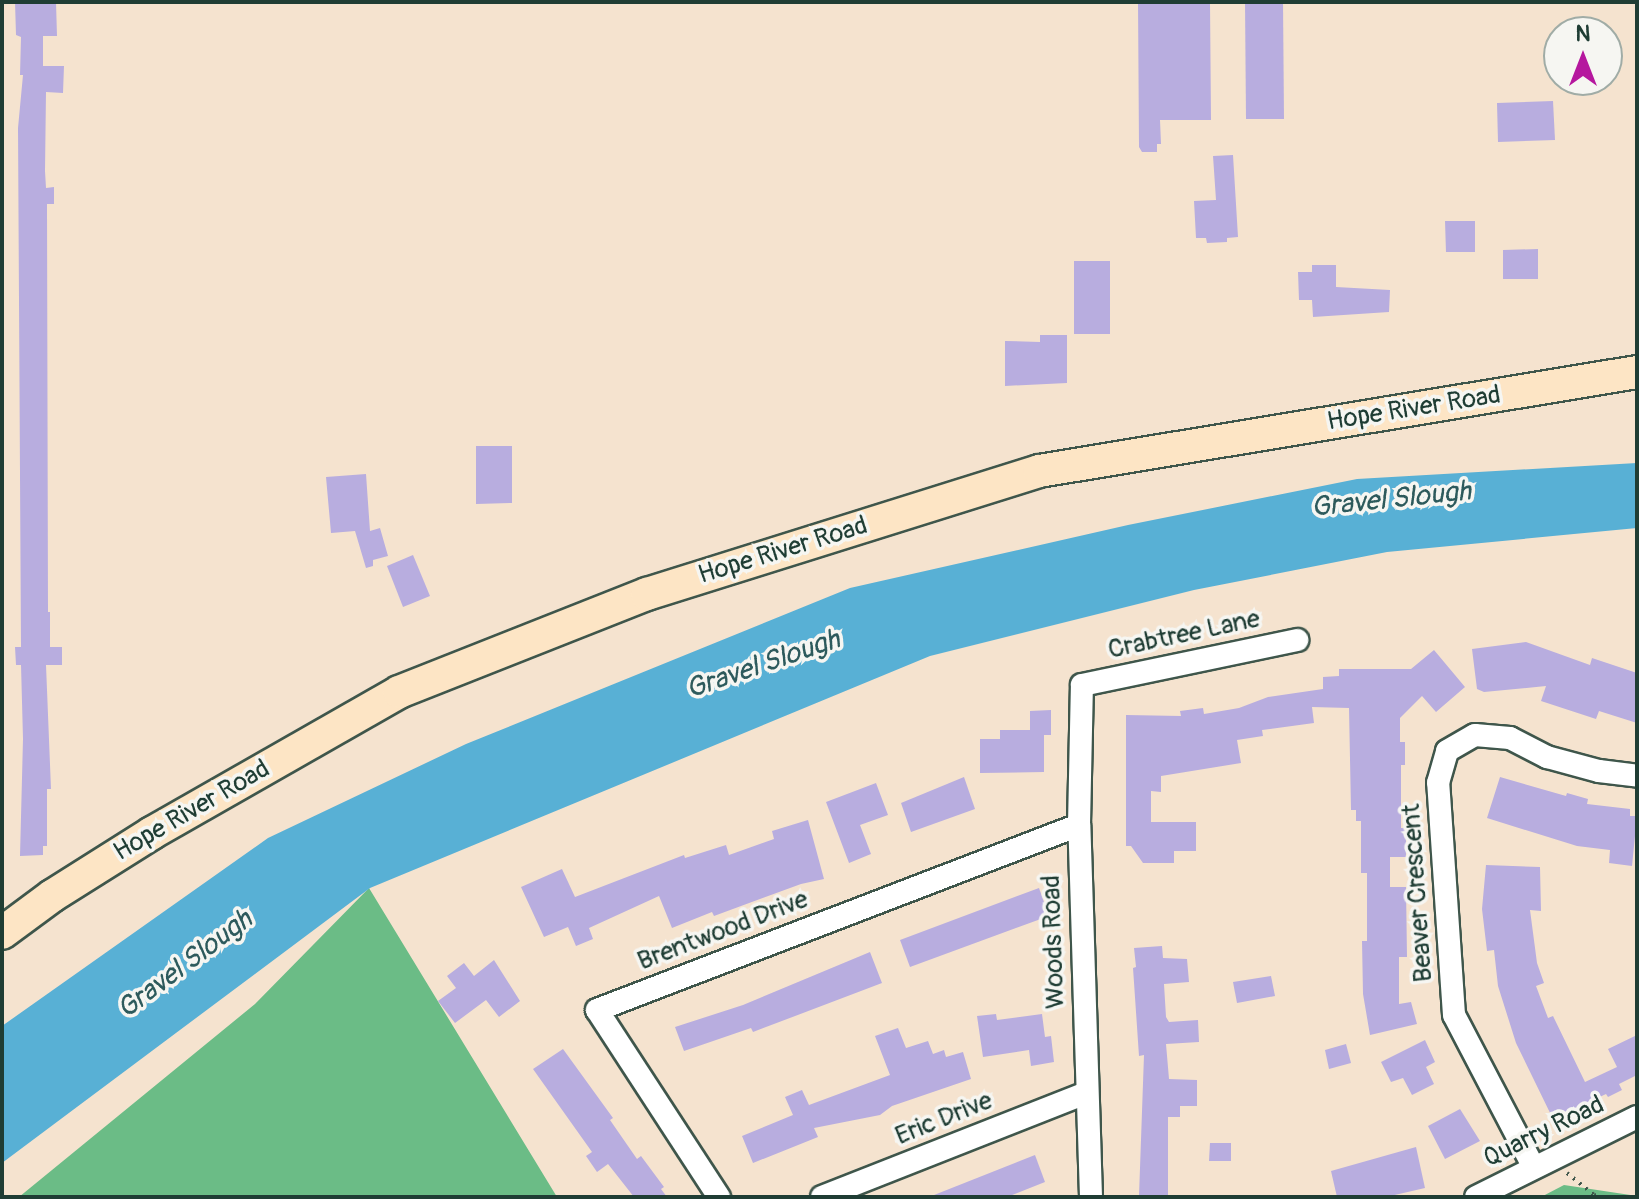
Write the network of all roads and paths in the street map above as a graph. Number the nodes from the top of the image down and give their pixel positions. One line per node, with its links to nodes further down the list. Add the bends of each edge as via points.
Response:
1 (1637, 372): 6 (street, Hope River Road, via 1039,471 647,594 399,692 152,833)
2 (1297, 640): 3 (street, Crabtree Lane)
3 (1082, 685): 5 (street, Woods Road)
4 (1637, 776): 9 (street, Beaver Crescent, via 1547,757 1510,738 1475,735 1447,751 1438,783 1454,1015)
5 (1079, 825): 7 (street, Woods Road); 10 (street, Brentwood Drive, via 597,1010)
6 (2, 933)
7 (1086, 1093): 11 (street, Eric Drive); 12 (street, Woods Road)
8 (1637, 1117): 9 (street, Quarry Road)
9 (1542, 1162): 13 (street, Quarry Road); 14 (path)
10 (719, 1197)
11 (822, 1197)
12 (1091, 1197)
13 (1476, 1197)
14 (1602, 1197)

